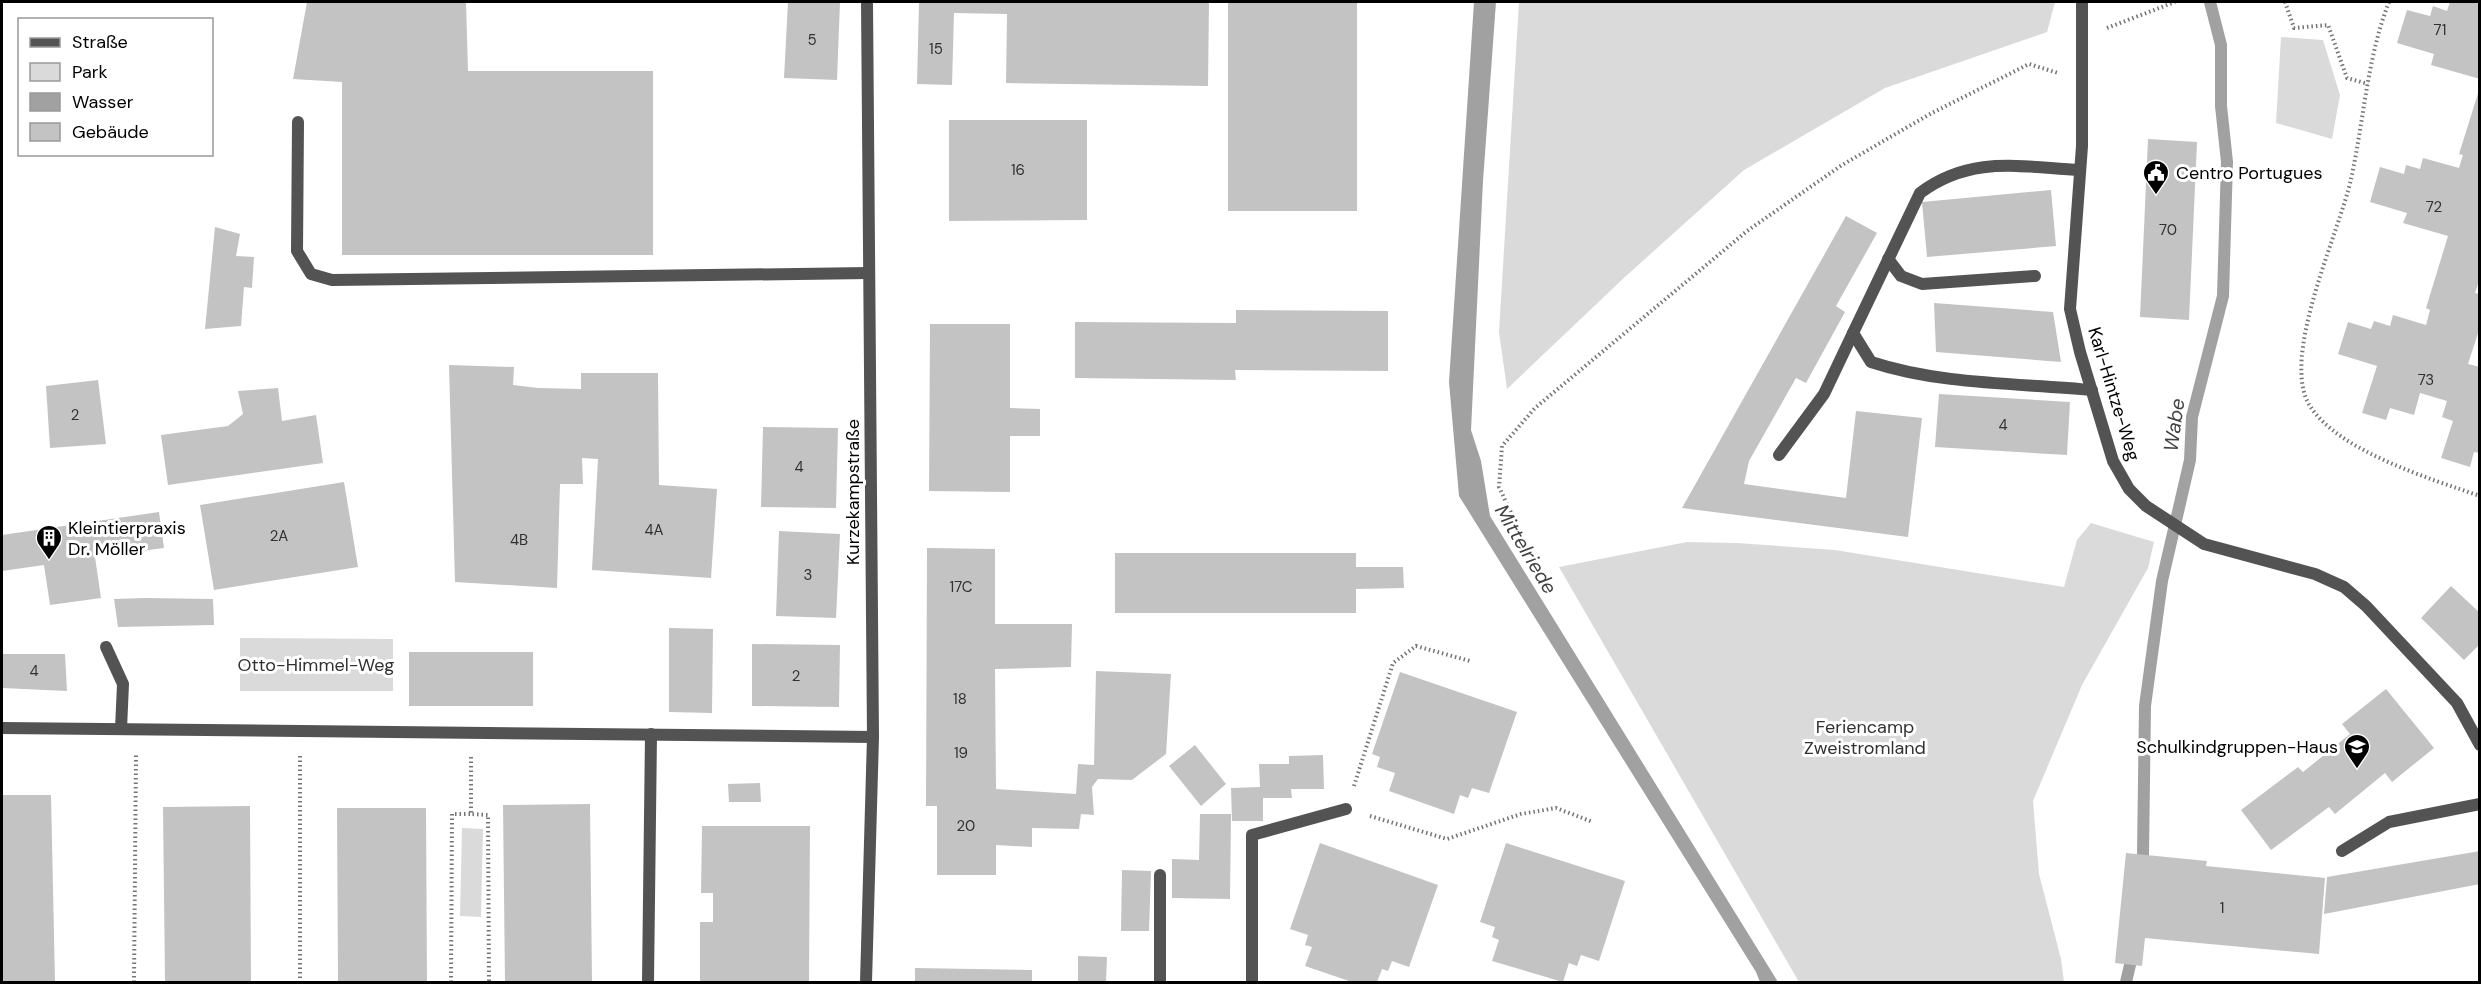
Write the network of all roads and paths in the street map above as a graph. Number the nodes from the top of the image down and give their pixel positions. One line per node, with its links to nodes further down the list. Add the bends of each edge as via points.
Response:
1 (867, 2): 12 (street, Kurzekampstraße)
2 (2082, 2): 6 (street, Karl-Hintze-Weg)
3 (2175, 2): 6 (path)
4 (2285, 2): 7 (path, via 2294,28 2328,25 2347,78)
5 (2389, 2): 7 (path)
6 (2081, 38): 8 (street, Karl-Hintze-Weg)
7 (2368, 84): 17 (path, via 2351,181 2318,277 2305,336 2301,374 2308,405 2322,422 2349,441 2408,471)
8 (2081, 88): 10 (street, Karl-Hintze-Weg); 18 (path, via 2061,74 2029,64 1932,113 1842,165 1766,218 1642,317 1535,408 1502,446 1499,487)
9 (298, 122): 12 (street, via 297,251 310,274 332,280)
10 (2080, 170): 11 (street, via 1986,166 1938,180 1920,193); 15 (street, Karl-Hintze-Weg, via 2070,309)
11 (1888, 259): 13 (street, via 1902,276 1922,284); 14 (street)
12 (869, 273): 27 (street, Kurzekampstraße)
13 (2035, 276)
14 (1853, 333): 15 (street, via 1871,362 1895,369); 16 (street, via 1824,394)
15 (2092, 390): 28 (street, Karl-Hintze-Weg, via 2113,461 2129,489 2146,506 2204,544 2315,574 2344,587 2457,703)
16 (1779, 454)
17 (2480, 496)
18 (1528, 549)
19 (106, 647): 22 (street, via 123,684)
20 (1470, 661): 30 (path, via 1416,646 1393,663)
21 (2, 728): 22 (street)
22 (121, 729): 23 (street)
23 (136, 729): 24 (street); 35 (path)
24 (299, 731): 25 (street); 36 (path)
25 (471, 732): 26 (street); 31 (path)
26 (651, 734): 27 (street); 39 (street)
27 (873, 737): 40 (street, Kurzekampstraße)
28 (2480, 745)
29 (2480, 804): 33 (street, via 2389,822)
30 (1346, 809): 32 (path, via 1447,839 1521,813 1556,808); 42 (street, via 1252,835)
31 (471, 814): 37 (path, via 452,814); 38 (path, via 488,815)
32 (1593, 822)
33 (2342, 851)
34 (1160, 875): 41 (street)
35 (134, 982)
36 (300, 982)
37 (451, 982)
38 (489, 982)
39 (648, 982)
40 (866, 982)
41 (1160, 982)
42 (1252, 982)

